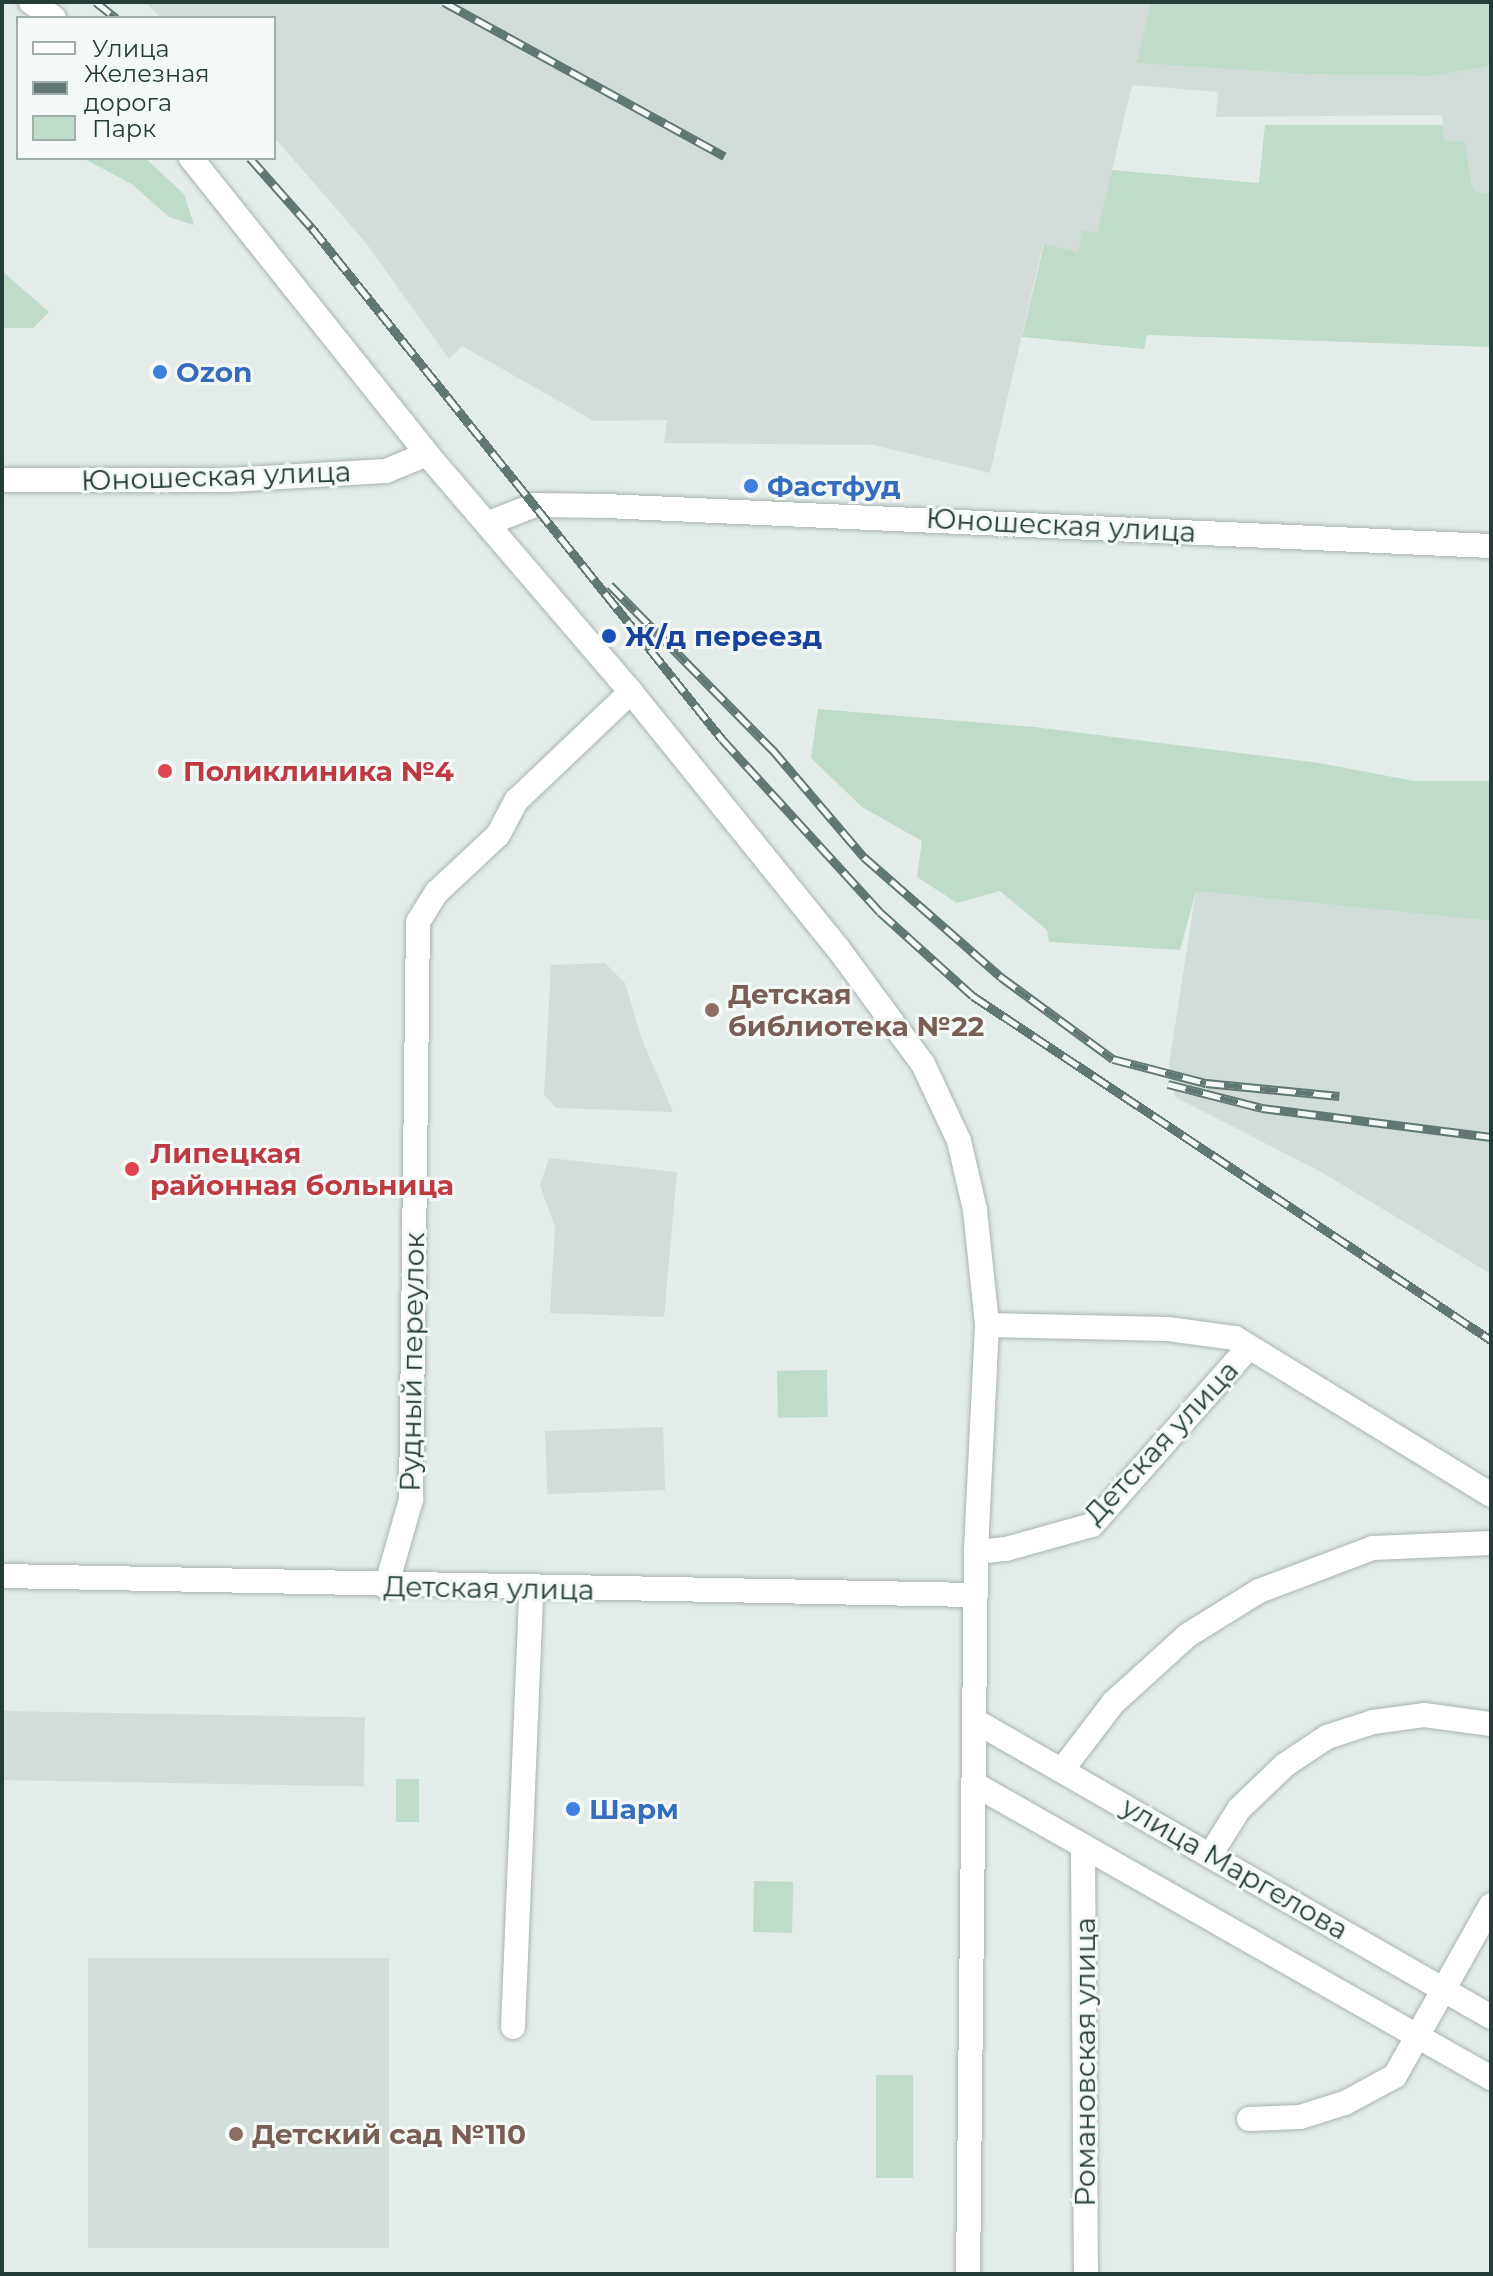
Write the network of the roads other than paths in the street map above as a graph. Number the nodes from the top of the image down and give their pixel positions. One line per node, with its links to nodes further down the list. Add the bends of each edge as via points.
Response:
1 (31, 2): 2 (street)
2 (51, 16)
3 (193, 160): 4 (street)
4 (427, 454): 5 (street, Юношеская улица, via 386,471 229,480); 6 (street)
5 (2, 480)
6 (489, 523): 7 (street, Юношеская улица, via 535,505 606,506); 8 (street)
7 (1491, 546)
8 (631, 692): 9 (street, via 837,947 923,1064 959,1141 975,1210); 15 (street, Рудный переулок, via 517,800 498,835 437,892 418,922 411,1500)
9 (987, 1325): 10 (street, via 1168,1329 1235,1338); 13 (street)
10 (1249, 1347): 11 (street); 13 (street, Детская улица, via 1092,1525)
11 (1491, 1495)
12 (1491, 1543): 20 (street, via 1373,1548 1259,1591 1182,1640 1113,1703)
13 (976, 1552): 17 (street)
14 (2, 1576): 15 (street, Детская улица)
15 (386, 1587): 16 (street, Детская улица)
16 (531, 1589): 17 (street, Детская улица); 27 (street)
17 (976, 1595): 18 (street)
18 (977, 1722): 20 (street, улица Маргелова); 21 (street)
19 (1491, 1724): 23 (street, via 1424,1715 1373,1722 1327,1737 1285,1765 1239,1809)
20 (1062, 1770): 23 (street, улица Маргелова)
21 (976, 1785): 22 (street, улица Маргелова); 31 (street)
22 (1083, 1850): 28 (street, улица Маргелова); 32 (street, Романовская улица)
23 (1211, 1854): 25 (street, улица Маргелова)
24 (1491, 1905): 25 (street)
25 (1444, 1991): 26 (street, улица Маргелова); 28 (street)
26 (1491, 2017)
27 (513, 2027)
28 (1420, 2038): 29 (street, улица Маргелова); 30 (street, via 1395,2076 1345,2103 1300,2117)
29 (1491, 2078)
30 (1249, 2119)
31 (968, 2274)
32 (1086, 2274)

